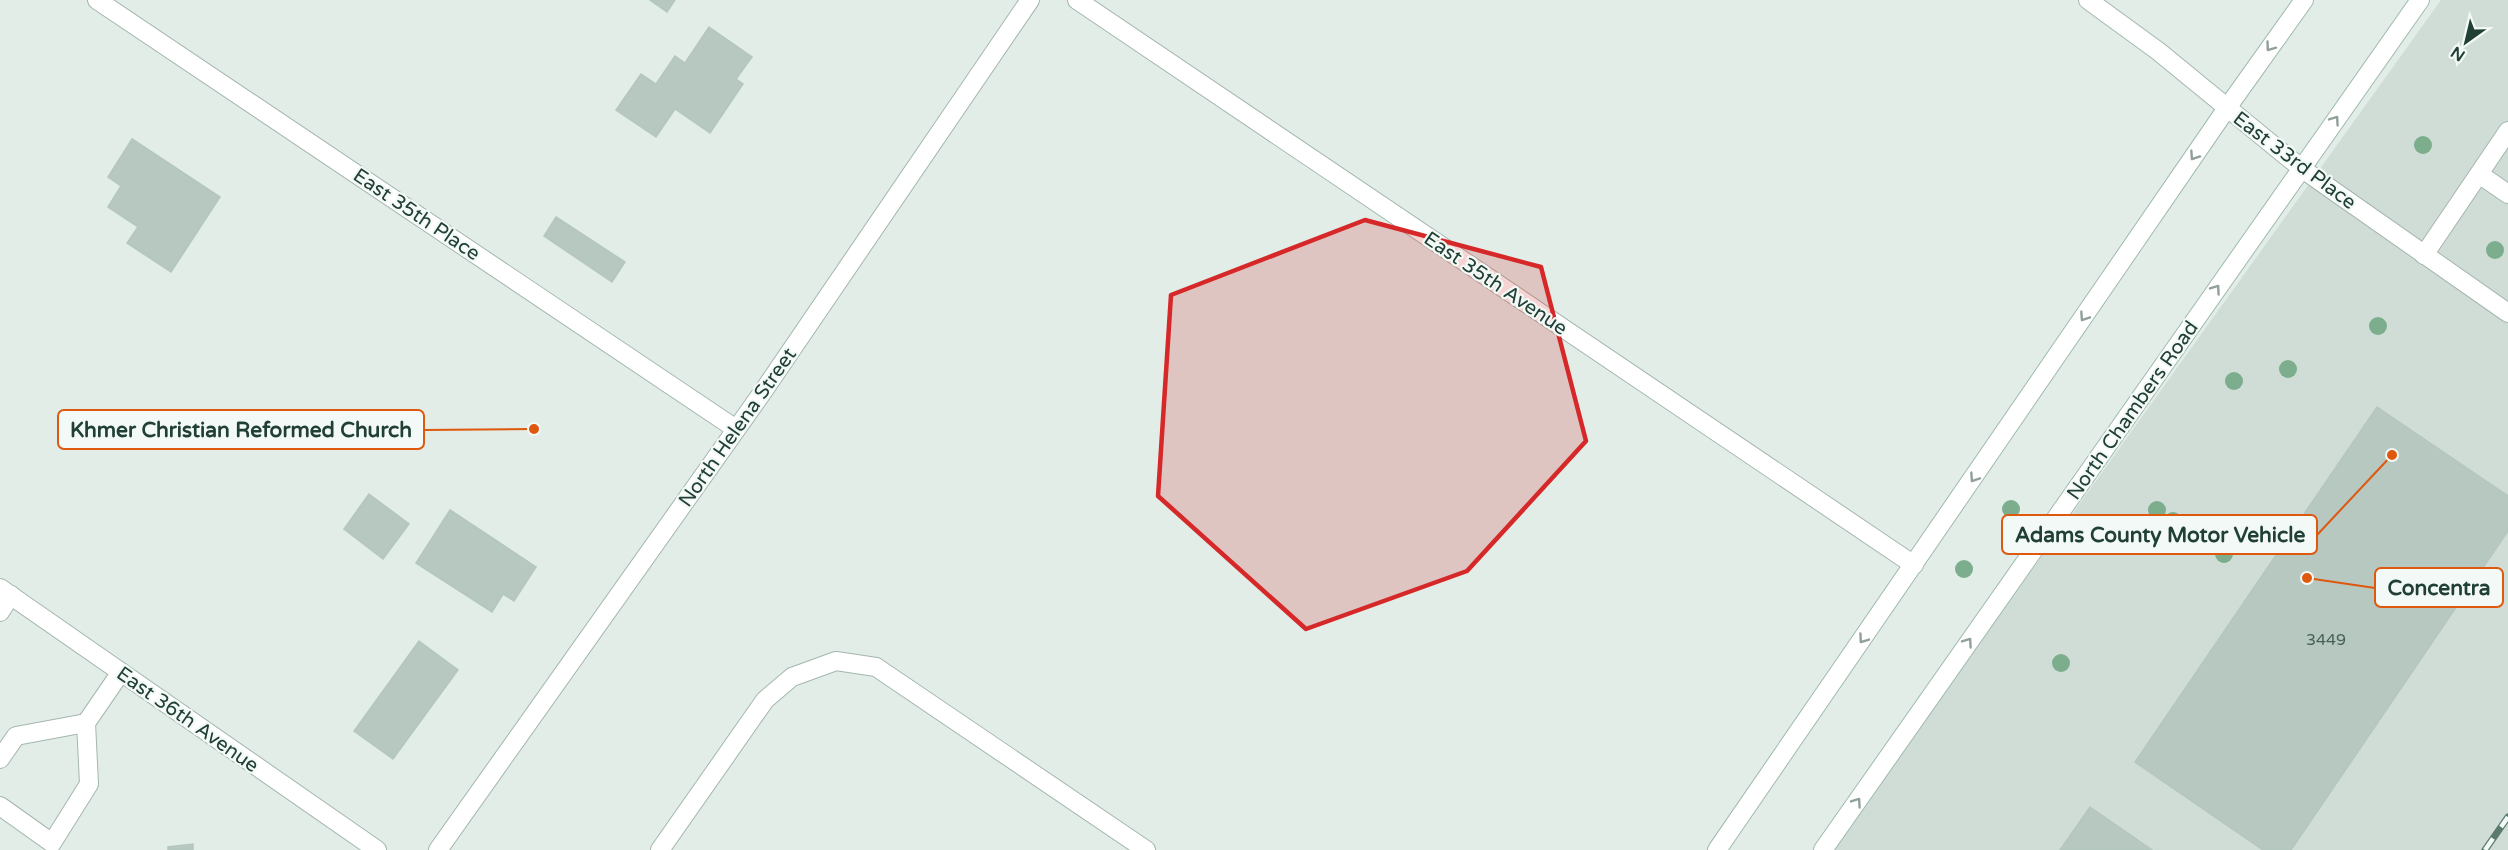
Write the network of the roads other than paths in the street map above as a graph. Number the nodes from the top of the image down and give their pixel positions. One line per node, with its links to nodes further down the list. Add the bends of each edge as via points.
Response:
1 (97, 0): 14 (street, East 35th Place)
2 (1030, 0): 14 (street, North Helena Street)
3 (1077, 0): 15 (street, East 35th Avenue)
4 (2088, 0): 7 (street, East 33rd Place)
5 (2304, 0): 7 (street, one-way to 7)
6 (2420, 0): 9 (street, North Chambers Road, one-way to 6)
7 (2227, 108): 9 (street, East 33rd Place); 15 (street, one-way to 15)
8 (2508, 131): 10 (street)
9 (2301, 168): 12 (street, East 33rd Place); 27 (street, North Chambers Road, one-way to 9)
10 (2479, 174): 11 (street); 12 (street)
11 (2508, 194)
12 (2424, 255): 13 (street, East 33rd Place)
13 (2508, 313)
14 (736, 429): 23 (street, North Helena Street)
15 (1914, 565): 26 (street, one-way to 26)
16 (5, 592): 17 (street); 18 (street, East 36th Avenue)
17 (0, 612)
18 (120, 672): 19 (street); 22 (street, East 36th Avenue)
19 (86, 723): 20 (street, via 16,736); 21 (street, via 89,784 52,843)
20 (0, 759)
21 (0, 806)
22 (377, 850)
23 (438, 850)
24 (660, 850): 25 (street, via 765,700 792,676 836,661 876,668)
25 (1146, 850)
26 (1717, 850)
27 (1823, 850)

